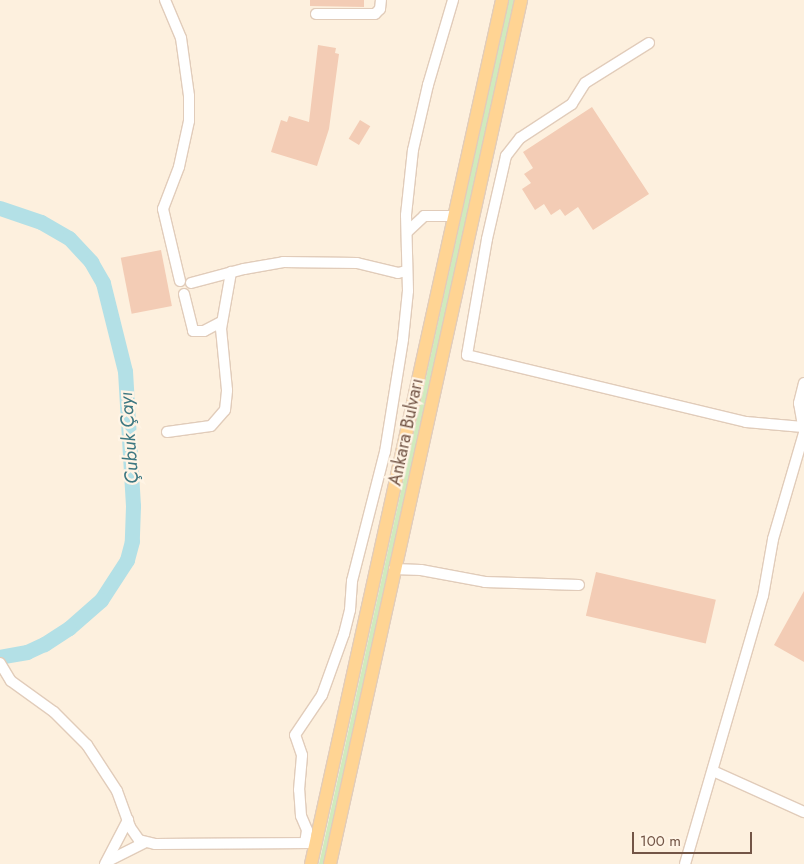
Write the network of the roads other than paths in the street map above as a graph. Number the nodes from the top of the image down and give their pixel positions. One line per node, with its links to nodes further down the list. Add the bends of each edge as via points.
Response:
1 (165, 0): 14 (street, via 181,38 189,96 189,121 179,167 163,209)
2 (382, 0): 6 (street, via 380,10 375,14)
3 (453, 0): 11 (street, via 416,135 408,192)
4 (502, 0): 10 (main road, Ankara Bulvarı)
5 (521, 0): 8 (main road, Ankara Bulvarı)
6 (316, 14)
7 (649, 42): 9 (street, via 585,83 572,104 520,138)
8 (486, 155): 9 (street); 21 (main road, Ankara Bulvarı)
9 (505, 160): 19 (street, via 486,239 468,357 746,422)
10 (454, 216): 11 (street, via 424,216); 28 (main road, Ankara Bulvarı)
11 (407, 232): 13 (street)
12 (232, 272): 13 (street, via 262,265 311,262 356,263 398,273); 15 (street); 17 (street)
13 (408, 272): 28 (street, via 403,339 390,430 352,581 349,616 322,695 295,735 302,755 301,816)
14 (180, 281): 15 (street, via 186,279); 16 (street, via 178,290)
15 (191, 284): 16 (street, via 191,290)
16 (184, 294): 17 (street, via 193,332 204,331)
17 (221, 322): 20 (street, via 227,390 222,417 205,429)
18 (804, 383): 19 (street, via 799,403)
19 (804, 430): 24 (street, via 775,530 763,596)
20 (167, 432)
21 (394, 569): 22 (street, via 421,570 485,582); 31 (main road, Ankara Bulvarı)
22 (579, 585)
23 (1, 665): 26 (street, via 11,681 54,712 87,745 117,791)
24 (713, 771): 25 (street); 32 (street)
25 (804, 812)
26 (128, 820): 27 (street, via 134,836); 29 (street)
27 (144, 843): 28 (street); 29 (street)
28 (310, 843): 30 (main road, Ankara Bulvarı)
29 (106, 862)
30 (311, 864)
31 (330, 864)
32 (685, 864)

